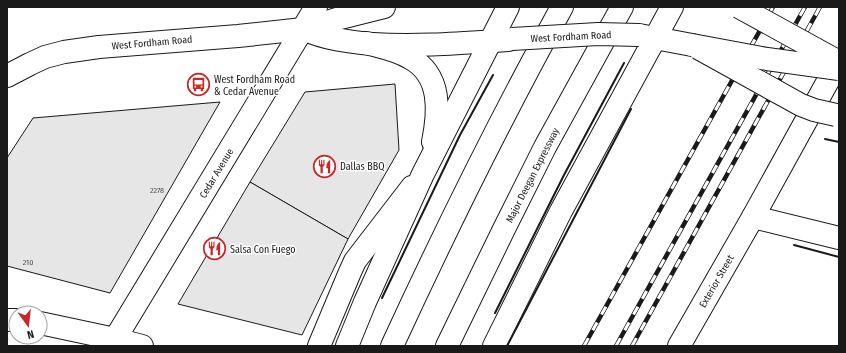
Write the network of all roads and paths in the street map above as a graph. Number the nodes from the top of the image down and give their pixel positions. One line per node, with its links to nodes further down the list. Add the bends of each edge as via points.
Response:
1 (316, 7): 8 (main road, Cedar Avenue)
2 (384, 7): 8 (main road, West Fordham Road)
3 (508, 7): 10 (main road)
4 (562, 7): 25 (main road, via 495,133)
5 (622, 7): 26 (main road, Major Deegan Expressway, via 545,147)
6 (672, 7): 9 (main road)
7 (739, 7): 13 (main road, bridge)
8 (303, 29): 11 (main road, West Fordham Road, via 328,38); 15 (main road, West Fordham Road, via 81,49 45,57); 21 (main road, Cedar Avenue)
9 (654, 38): 10 (main road, West Fordham Road, bridge, via 598,34); 12 (main road, West Fordham Road); 27 (main road, via 561,211)
10 (502, 40): 11 (main road, West Fordham Road, via 427,45); 17 (main road)
11 (366, 43): 17 (main road, via 412,58 426,71 435,88 436,123)
12 (692, 45): 14 (main road, West Fordham Road, bridge); 16 (main road, bridge, via 801,105)
13 (839, 61): 18 (main road, Exterior Street)
14 (839, 69)
15 (7, 76)
16 (837, 116)
17 (423, 174): 23 (main road, via 356,261); 24 (main road)
18 (753, 217): 19 (main road); 28 (main road, Exterior Street)
19 (839, 238)
20 (48, 325): 21 (main road)
21 (115, 339): 22 (main road)
22 (142, 346)
23 (319, 346)
24 (347, 346)
25 (392, 346)
26 (448, 346)
27 (494, 346)
28 (679, 346)

